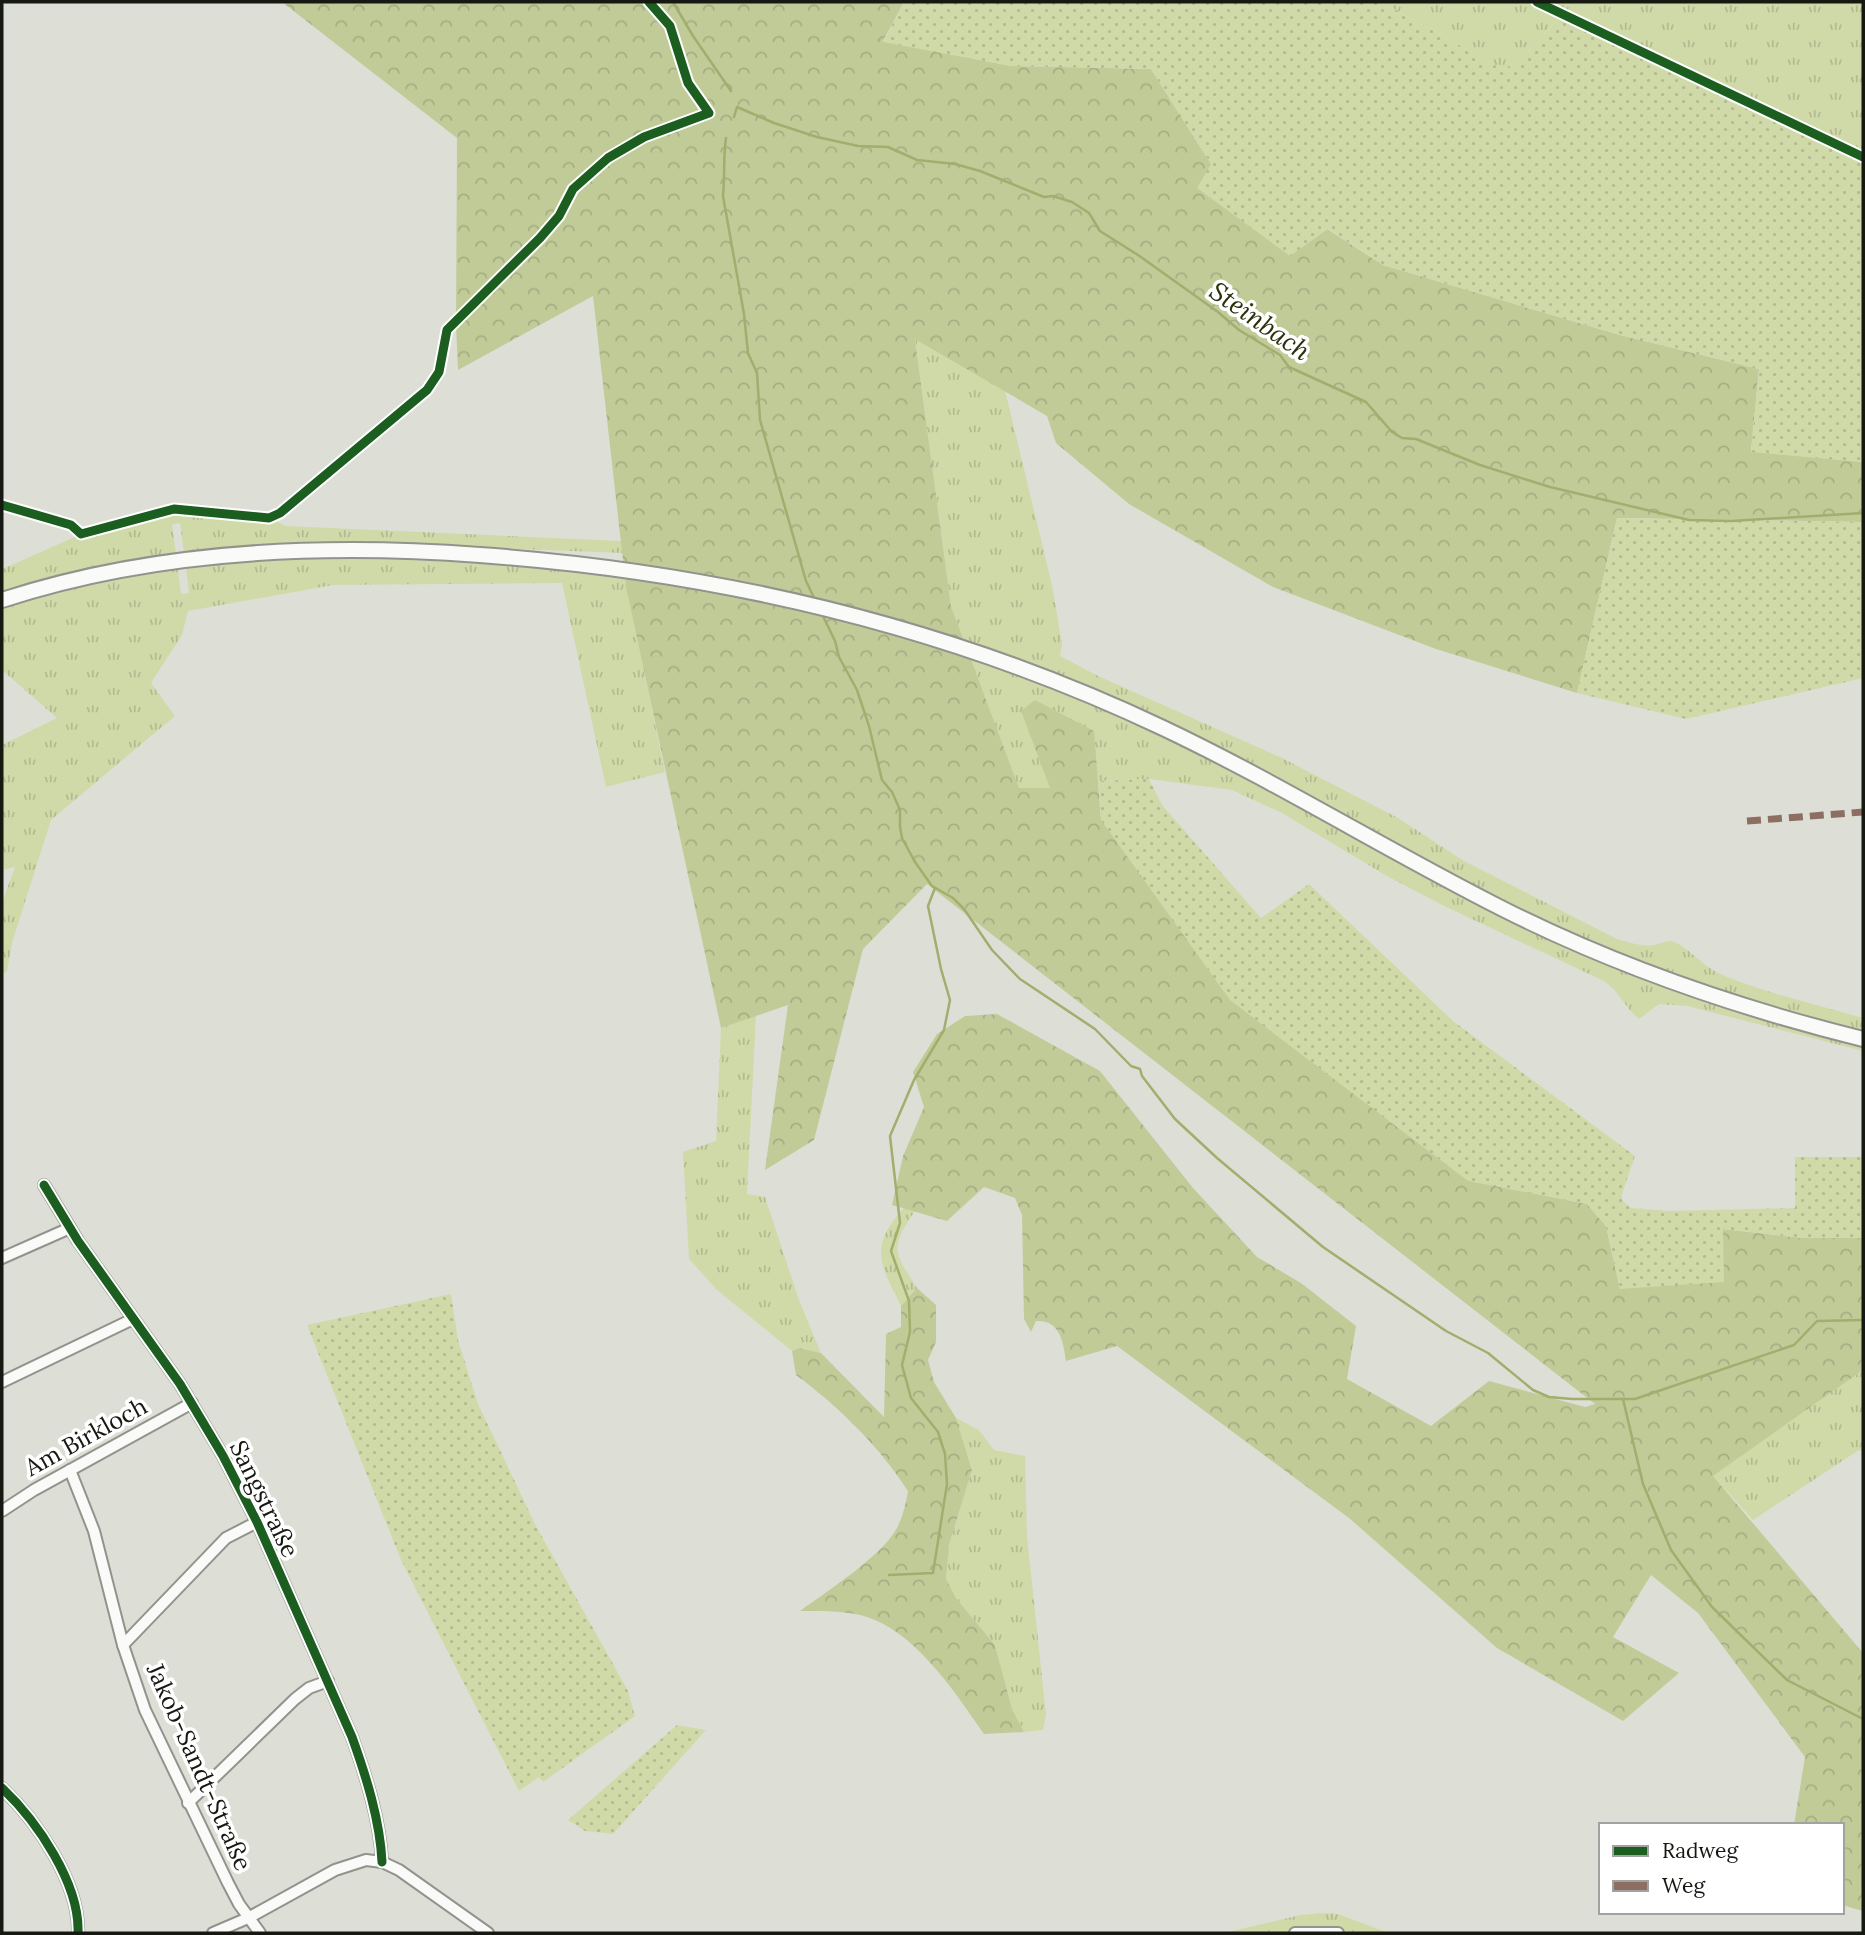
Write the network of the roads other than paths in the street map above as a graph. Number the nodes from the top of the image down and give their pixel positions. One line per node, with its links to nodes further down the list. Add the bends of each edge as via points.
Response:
1 (2, 600): 2 (main road, via 64,582 171,561 270,551 443,552 604,566 731,586 853,614 978,653 1087,694 1217,754 1501,908 1592,951 1695,991)
2 (1863, 1039)
3 (44, 1185): 4 (street, Sangstraße)
4 (70, 1228): 5 (street); 6 (street, Sangstraße)
5 (2, 1258)
6 (133, 1319): 7 (street); 8 (street, Sangstraße)
7 (2, 1382)
8 (192, 1402): 9 (street, Am Birkloch); 11 (street, Sangstraße)
9 (69, 1469): 10 (street, Am Birkloch); 12 (street, Jakob-Sandt-Straße, via 94,1531)
10 (2, 1511)
11 (257, 1522): 12 (street, via 226,1538); 13 (street, Sangstraße)
12 (123, 1645): 15 (street, Jakob-Sandt-Straße, via 145,1710)
13 (328, 1681): 15 (street, via 295,1699); 16 (street, Sangstraße, via 359,1757)
14 (2, 1788): 18 (street, via 64,1876 74,1902)
15 (188, 1803): 17 (street, Jakob-Sandt-Straße)
16 (382, 1862): 17 (street, via 348,1864); 21 (street, via 408,1875)
17 (248, 1918): 19 (street); 20 (street, Jakob-Sandt-Straße)
18 (78, 1933)
19 (214, 1933)
20 (260, 1933)
21 (488, 1933)
22 (1295, 1933): 23 (street)
23 (1338, 1933)

